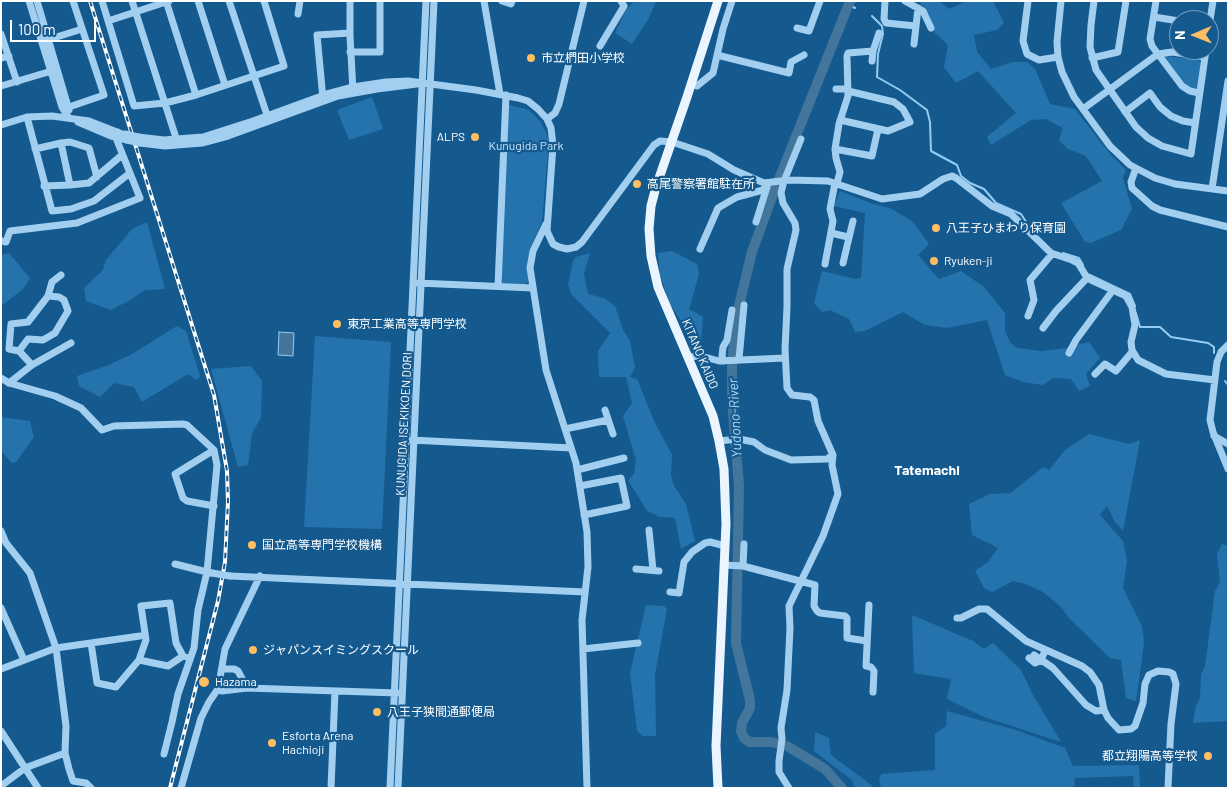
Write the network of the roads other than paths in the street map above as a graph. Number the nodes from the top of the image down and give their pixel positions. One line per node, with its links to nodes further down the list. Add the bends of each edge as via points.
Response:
1 (29, 1): 43 (street)
2 (37, 1): 43 (street)
3 (73, 1): 39 (street)
4 (102, 1): 35 (street)
5 (132, 1): 31 (street)
6 (198, 1): 64 (street)
7 (229, 1): 58 (street)
8 (264, 1): 58 (street, via 284,66)
9 (300, 1): 32 (street)
10 (350, 1): 40 (street)
11 (380, 1): 47 (street, via 380,52)
12 (426, 1): 61 (street, KUNUGIDA ISEKIKOEN DORI)
13 (434, 1): 62 (street, KUNUGIDA ISEKIKOEN DORI)
14 (484, 1): 72 (street)
15 (502, 1): 16 (street, via 511,4)
16 (512, 1)
17 (584, 1): 81 (street, via 559,104)
18 (621, 1): 45 (street, via 624,6)
19 (718, 1): 63 (main road, KITANO KAIDO)
20 (732, 1): 50 (street)
21 (820, 1): 37 (street, via 810,31)
22 (885, 1): 36 (street, via 886,23)
23 (905, 1): 30 (street)
24 (1028, 1): 53 (street, via 1022,41 1027,54 1039,60)
25 (1061, 1): 53 (street)
26 (1094, 1): 54 (street, via 1090,32)
27 (1126, 1): 54 (street, via 1118,52)
28 (1156, 1): 33 (street)
29 (167, 2): 31 (street); 71 (street)
30 (918, 8): 36 (street); 38 (street, via 926,14)
31 (136, 12): 35 (street); 74 (street)
32 (298, 14)
33 (1154, 17): 34 (street); 49 (street, via 1150,39)
34 (1169, 19)
35 (108, 21): 74 (street, via 134,106)
36 (916, 26): 44 (street)
37 (797, 28)
38 (931, 28)
39 (82, 29): 43 (street); 75 (street, via 104,95)
40 (350, 33): 47 (street); 73 (street, via 317,35)
41 (879, 33): 46 (street)
42 (1, 34): 52 (street)
43 (45, 40): 57 (street)
44 (914, 44)
45 (600, 46)
46 (873, 51): 56 (street); 68 (street, via 848,53)
47 (350, 52): 67 (street)
48 (1169, 52): 49 (street)
49 (1158, 54): 69 (street); 70 (street, via 1182,86)
50 (717, 55): 51 (street, via 789,73 791,62); 63 (street, via 714,73 697,86)
51 (804, 55)
52 (5, 57): 60 (street)
53 (1058, 57): 76 (street, via 1067,85)
54 (1092, 58): 69 (street)
55 (1204, 60): 70 (street)
56 (872, 61)
57 (54, 70): 60 (street); 75 (street); 79 (street, via 62,108)
58 (255, 76): 64 (street); 80 (street)
59 (1228, 81): 102 (street)
60 (17, 82): 65 (street)
61 (422, 83): 62 (street); 67 (street); 117 (street, KUNUGIDA ISEKIKOEN DORI)
62 (431, 84): 72 (street); 118 (street, KUNUGIDA ISEKIKOEN DORI)
63 (691, 84): 88 (main road, KITANO KAIDO)
64 (225, 85): 71 (street)
65 (1, 86)
66 (836, 89): 68 (street)
67 (353, 90): 73 (street)
68 (848, 90): 82 (street); 85 (street, via 894,102 903,109 910,122 888,131)
69 (1109, 90): 76 (street); 77 (street)
70 (1200, 93): 83 (street)
71 (196, 95): 74 (street)
72 (503, 95): 81 (street, via 528,101); 119 (street)
73 (322, 98): 80 (street)
74 (165, 103): 90 (street)
75 (69, 107): 79 (street)
76 (1083, 110): 94 (street, via 1110,146)
77 (1125, 112): 83 (street, via 1150,93 1171,116); 83 (street, via 1148,138 1169,149 1191,154)
78 (27, 117): 79 (street); 84 (street); 91 (street)
79 (69, 118): 86 (street)
80 (268, 118): 90 (street, via 216,140 190,145)
81 (547, 119): 105 (street, via 553,139)
82 (840, 120): 85 (street); 92 (street)
83 (1195, 123)
84 (1, 126)
85 (878, 129): 92 (street, via 872,156)
86 (121, 136): 90 (street, bridge); 93 (street)
87 (801, 138): 97 (street)
88 (672, 142): 99 (street, via 708,154 734,170); 105 (street, via 654,144 578,246 566,249 555,245 548,235); 132 (main road, KITANO KAIDO, via 652,202 650,247 658,287)
89 (61, 143): 91 (street); 96 (street, via 70,142 89,148); 100 (street)
90 (178, 143)
91 (35, 149): 101 (street)
92 (835, 149): 98 (street, via 840,172)
93 (122, 155): 95 (street); 96 (street)
94 (1136, 168): 102 (street, via 1166,182); 107 (street, via 1130,182 1132,188 1152,206)
95 (130, 173): 101 (street, via 94,201 72,209 52,211); 110 (street, via 140,198 77,223 10,231 6,242)
96 (97, 177): 100 (street, via 89,183)
97 (783, 182): 98 (street, via 815,180); 99 (street); 133 (street, via 782,203 796,230 787,269)
98 (836, 183): 108 (street, via 830,209); 112 (street, via 885,199 920,194 945,178 954,177 989,204 1011,214)
99 (769, 184): 106 (street); 111 (street, via 763,190 737,197 718,208)
100 (70, 185): 101 (street)
101 (44, 186)
102 (1212, 189): 103 (street)
103 (1228, 191)
104 (853, 221): 109 (street)
105 (547, 222): 120 (street, via 531,257)
106 (756, 222)
107 (1228, 227)
108 (831, 233): 109 (street); 114 (street)
109 (848, 237): 113 (street)
110 (1, 241)
111 (700, 249)
112 (1052, 254): 116 (street, via 1078,263); 125 (street, via 1030,280 1034,300)
113 (843, 263)
114 (825, 264)
115 (62, 275): 122 (street, via 52,282)
116 (1088, 277): 121 (street); 126 (street)
117 (413, 282): 118 (street); 146 (street, KUNUGIDA ISEKIKOEN DORI)
118 (422, 283): 119 (street); 147 (street, KUNUGIDA ISEKIKOEN DORI)
119 (498, 286): 120 (street)
120 (533, 288): 143 (street, via 546,370)
121 (1113, 290): 130 (street, via 1130,301 1135,325); 131 (street)
122 (48, 296): 129 (street, via 28,322 11,324 9,349); 129 (street, via 64,300 68,311 54,333 43,340 28,339)
123 (744, 305): 134 (street)
124 (732, 310): 135 (street, via 723,347)
125 (1028, 316)
126 (1043, 328)
127 (71, 343): 136 (street)
128 (1228, 345): 139 (street, via 1218,358)
129 (19, 351): 136 (street)
130 (1132, 352): 137 (street, via 1116,371 1105,364); 139 (street, via 1140,361 1166,374)
131 (1069, 353)
132 (688, 356): 135 (street); 148 (main road, KITANO KAIDO)
133 (785, 358): 134 (street); 152 (street, via 788,392 814,400 818,421)
134 (738, 359): 135 (street)
135 (725, 361)
136 (32, 365): 140 (street)
137 (1095, 374)
138 (1, 378): 140 (street)
139 (1215, 380): 145 (street, via 1210,420)
140 (9, 383): 151 (street, via 55,396 81,408 102,430 114,426 188,425)
141 (605, 410): 142 (street)
142 (608, 420): 143 (street); 144 (street)
143 (565, 428): 150 (street)
144 (613, 434)
145 (1214, 436): 149 (street); 154 (street)
146 (406, 440): 147 (street); 171 (street, KUNUGIDA ISEKIKOEN DORI)
147 (414, 440): 150 (street); 172 (street, KUNUGIDA ISEKIKOEN DORI)
148 (720, 441): 152 (street, via 740,439 754,442 765,450 792,460); 163 (main road, KITANO KAIDO, via 725,478)
149 (1228, 444)
150 (571, 448): 155 (street)
151 (214, 450): 157 (street, via 217,465); 157 (street, via 175,474 183,498)
152 (832, 455): 170 (street, via 838,496 823,536)
153 (624, 458): 155 (street)
154 (1228, 469)
155 (577, 470): 156 (street)
156 (580, 486): 158 (street); 158 (street, via 621,478 627,506)
157 (214, 506): 168 (street)
158 (584, 515): 173 (street, via 588,567)
159 (649, 530): 167 (street, via 656,570)
160 (1, 531): 161 (street)
161 (4, 544): 182 (street, via 30,573)
162 (744, 544): 166 (street)
163 (725, 546): 165 (main road, KITANO KAIDO); 174 (street, via 710,542 692,552 684,562 679,593)
164 (174, 564): 168 (street)
165 (728, 565): 166 (street); 210 (main road, KITANO KAIDO, via 716,739)
166 (743, 566): 170 (street)
167 (636, 569)
168 (209, 572): 169 (street, bridge); 185 (street, via 198,610 194,648)
169 (260, 576): 171 (street); 191 (street, via 225,649)
170 (800, 581): 179 (street, via 815,585 814,606 820,613 846,616 847,638); 211 (street, via 788,610 789,665 781,728 779,772)
171 (400, 583): 172 (street); 196 (street, KUNUGIDA ISEKIKOEN DORI)
172 (408, 584): 173 (street); 196 (street, KUNUGIDA ISEKIKOEN DORI)
173 (585, 592): 183 (street)
174 (670, 592)
175 (869, 605): 179 (street)
176 (1, 608): 187 (street)
177 (957, 618): 184 (street, via 983,608 1026,641)
178 (140, 636): 180 (street)
179 (867, 641): 195 (street, via 866,666 874,672)
180 (91, 643): 182 (street); 188 (street, via 97,683 116,687)
181 (638, 643): 183 (street)
182 (56, 648): 187 (street); 199 (street, via 66,726)
183 (583, 649): 209 (street)
184 (1046, 651): 189 (street); 197 (street, via 1090,672 1099,685)
185 (187, 657): 188 (street, via 168,666); 188 (street, via 176,643 170,603 142,606 146,640); 200 (street)
186 (1032, 657): 189 (street)
187 (24, 660): 190 (street)
188 (139, 660)
189 (1041, 660): 197 (street, via 1053,668 1086,705 1096,711)
190 (1, 669)
191 (222, 669): 192 (street, via 238,671); 193 (street)
192 (247, 688): 193 (street); 194 (street)
193 (218, 690): 205 (street, via 201,718)
194 (336, 691): 196 (street); 206 (street)
195 (873, 692)
196 (398, 693): 207 (street, KUNUGIDA ISEKIKOEN DORI); 208 (street, KUNUGIDA ISEKIKOEN DORI)
197 (1104, 710): 212 (street, via 1119,730 1131,729 1137,721 1149,675 1158,671 1174,674 1176,684)
198 (1, 731): 201 (street)
199 (65, 752): 201 (street); 204 (street, via 73,781 86,783)
200 (164, 754)
201 (26, 768): 202 (street); 203 (street)
202 (1, 786)
203 (38, 788)
204 (91, 788)
205 (181, 788)
206 (331, 788)
207 (390, 788)
208 (398, 788)
209 (587, 788)
210 (718, 788)
211 (789, 788)
212 (1168, 788)

